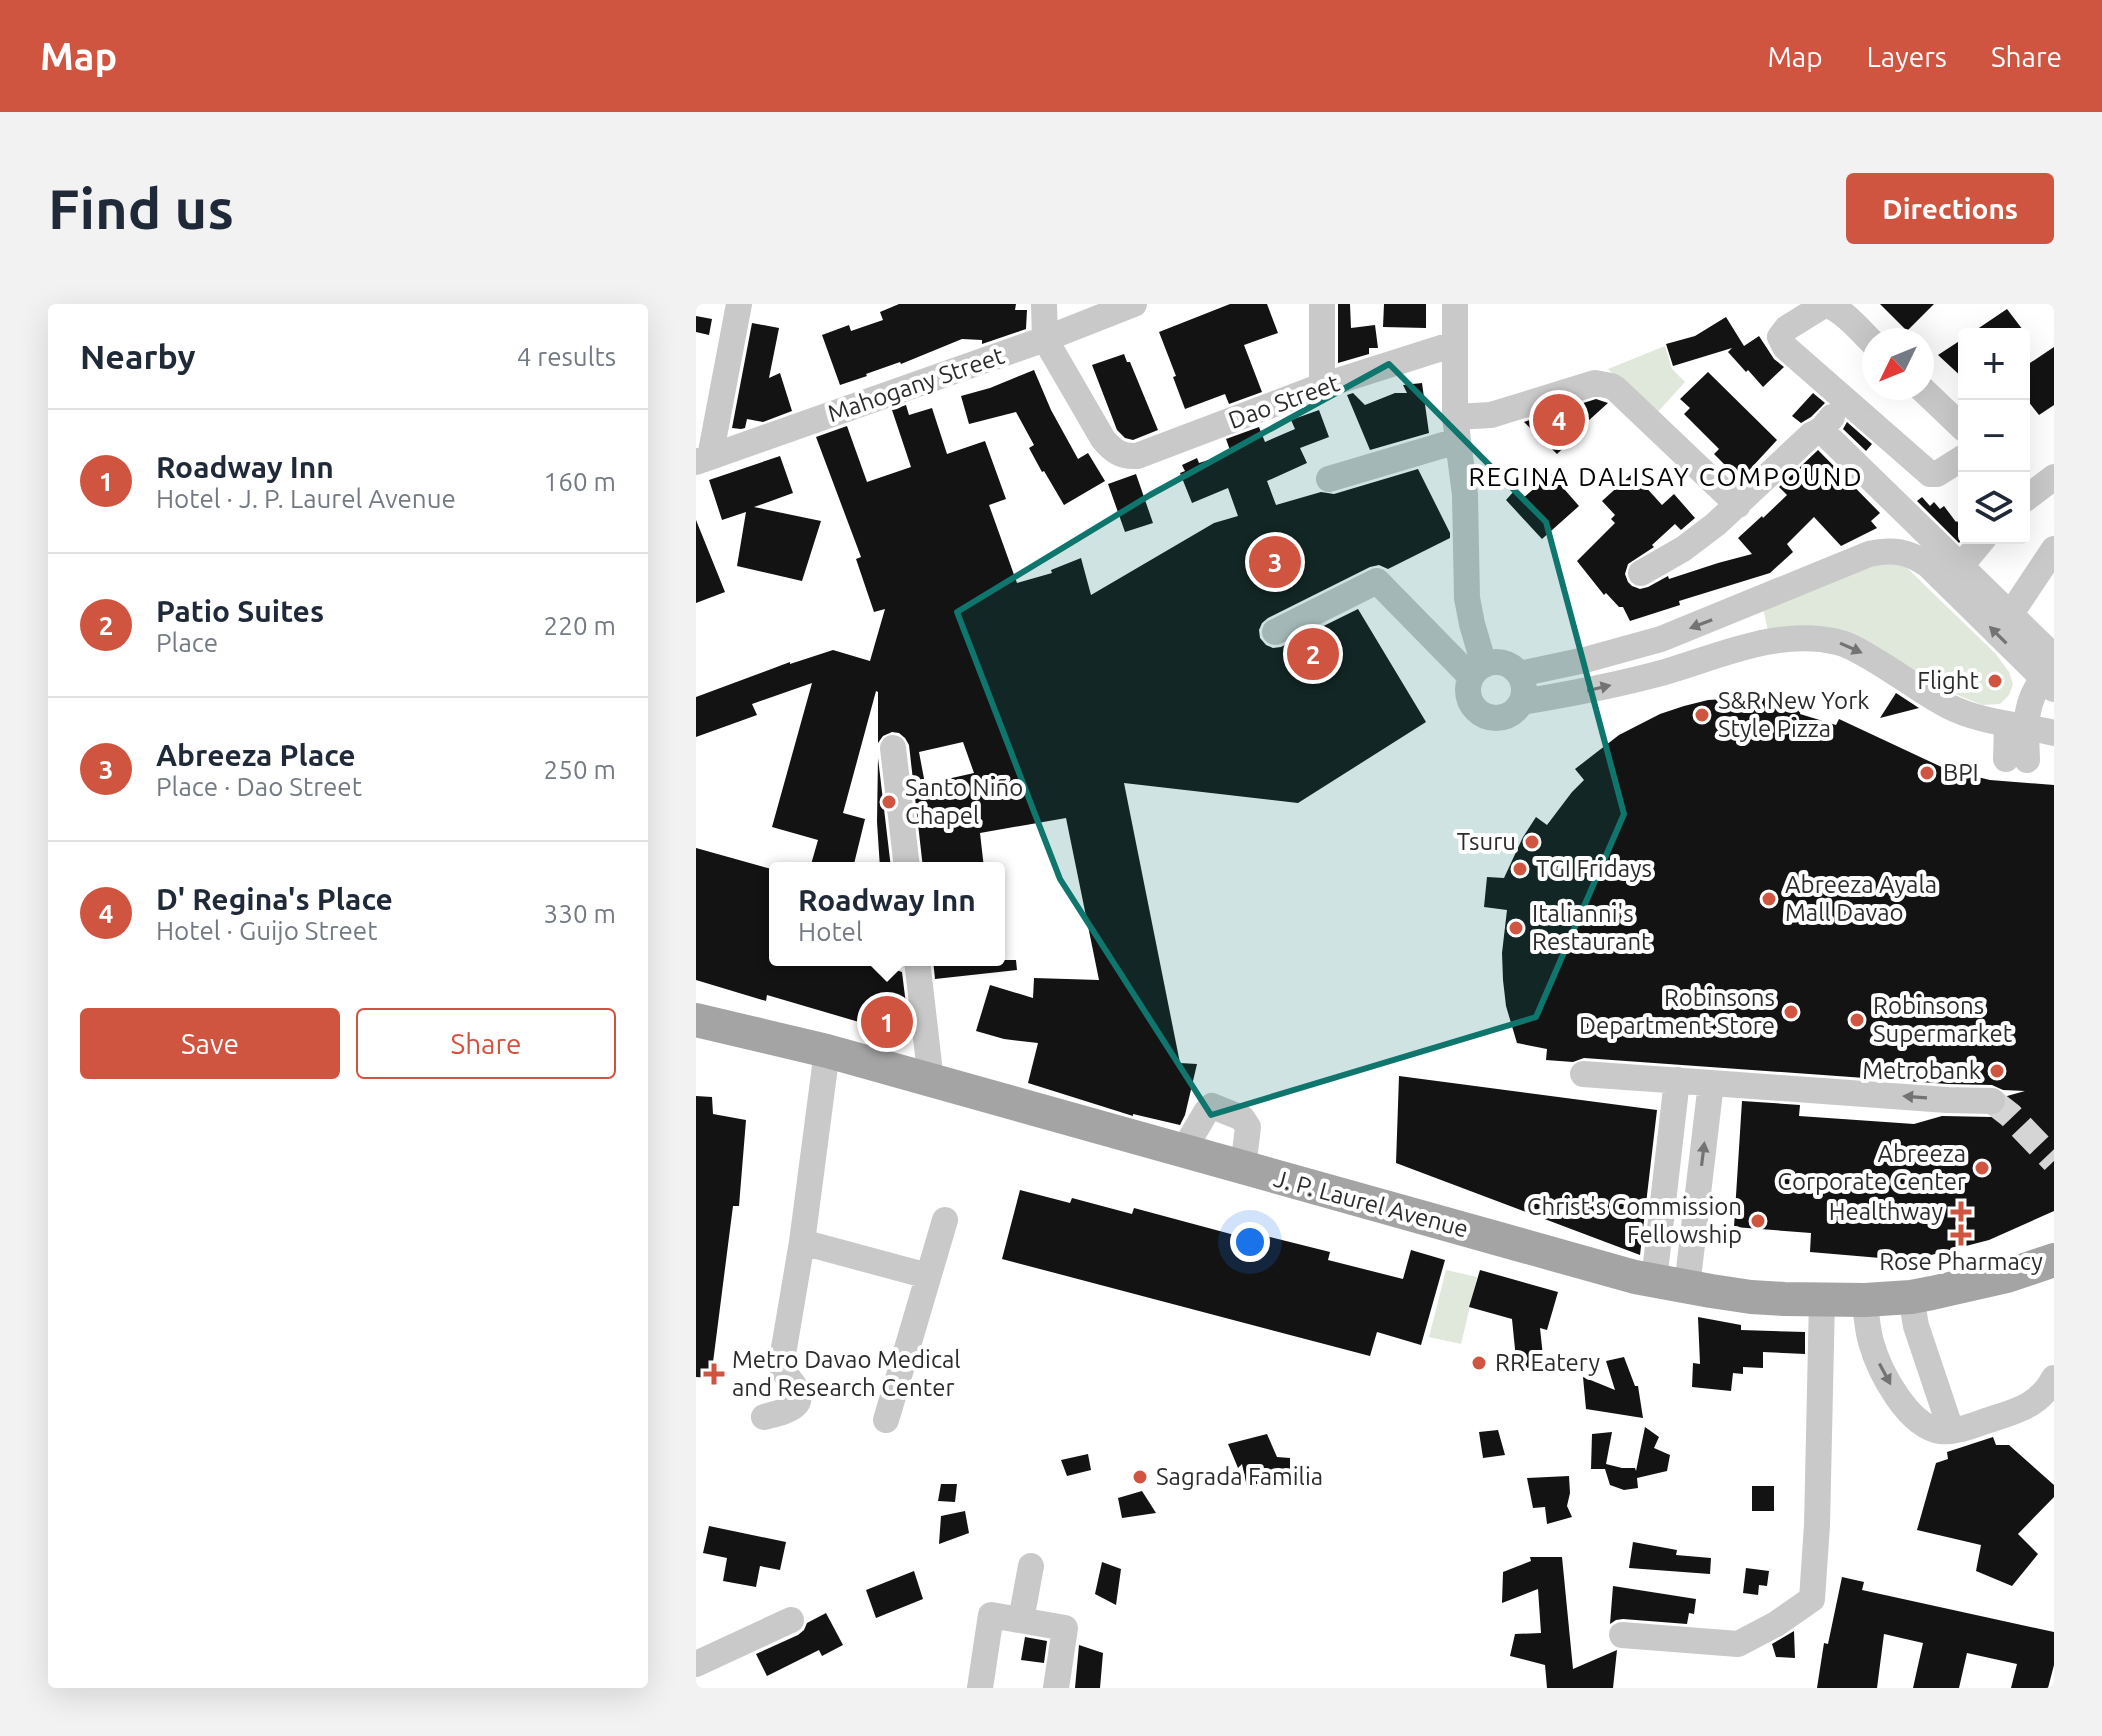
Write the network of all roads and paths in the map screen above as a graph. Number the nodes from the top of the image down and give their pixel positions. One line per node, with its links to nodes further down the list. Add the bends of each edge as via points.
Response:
1 (739, 304): 15 (street)
2 (1044, 304): 7 (street)
3 (1134, 304): 7 (street, Mahogany Street)
4 (1322, 304): 9 (street)
5 (1455, 304): 8 (street)
6 (1862, 333): 11 (street, via 1829,304 1780,337)
7 (1045, 339): 9 (street, Dao Street, via 1096,430 1122,456 1137,456); 15 (street, Mahogany Street)
8 (1454, 344): 9 (street, Dao Street); 13 (street)
9 (1322, 386)
10 (1934, 400): 12 (street)
11 (1846, 402): 14 (street); 16 (street, via 1934,476)
12 (1958, 423)
13 (1456, 429): 17 (street); 20 (street, via 1595,383 1611,386); 29 (street, via 1465,495 1467,598)
14 (1821, 430): 20 (street); 23 (street)
15 (703, 460)
16 (1958, 461)
17 (1329, 479)
18 (2053, 479): 19 (street)
19 (2030, 496)
20 (1738, 505): 24 (street, via 1683,549)
21 (1979, 544): 23 (street)
22 (2054, 549): 26 (street)
23 (1960, 567): 26 (street)
24 (1641, 573)
25 (1752, 604): 28 (street); 30 (street, one-way to 30, via 1661,639); 31 (street, one-way to 25, via 1928,565 1900,551 1869,554)
26 (2010, 615): 31 (street)
27 (1275, 632): 29 (street, via 1377,581)
28 (1764, 643): 32 (street, one-way to 28, via 1639,679); 33 (street, one-way to 33, via 1804,638 1841,643 1970,716)
29 (1478, 671): 30 (street, via 1494,662); 32 (street, via 1468,695 1482,715 1504,718)
30 (1519, 674): 32 (street)
31 (2050, 675): 33 (street)
32 (1522, 702)
33 (2016, 725): 34 (street); 36 (street)
34 (2054, 733)
35 (893, 748): 37 (street)
36 (2017, 760)
37 (906, 862)
38 (918, 966): 43 (street)
39 (696, 1020): 40 (main road, J. P. Laurel Avenue)
40 (827, 1051): 43 (main road, J. P. Laurel Avenue); 50 (street)
41 (1583, 1074): 42 (street)
42 (1677, 1080): 44 (street); 53 (street)
43 (931, 1081): 46 (main road, J. P. Laurel Avenue)
44 (1711, 1083): 45 (street, one-way to 44); 53 (street, one-way to 44)
45 (1992, 1101)
46 (1183, 1151): 47 (main road, J. P. Laurel Avenue); 47 (street, via 1212,1106 1242,1118 1248,1127)
47 (1243, 1168): 53 (main road, J. P. Laurel Avenue)
48 (1680, 1197): 53 (street)
49 (945, 1220): 52 (street)
50 (802, 1242): 52 (street); 58 (street, via 782,1367 799,1399 789,1410)
51 (2053, 1266): 54 (main road, J. P. Laurel Avenue)
52 (928, 1276): 59 (street)
53 (1670, 1284): 55 (main road, J. P. Laurel Avenue, via 1751,1297)
54 (1911, 1297): 56 (main road, J. P. Laurel Avenue); 60 (street)
55 (1822, 1299): 56 (main road, J. P. Laurel Avenue); 64 (street, via 1812,1599 1738,1644)
56 (1865, 1300): 60 (street, one-way to 60, via 1871,1343 1897,1396 1919,1421)
57 (2054, 1378): 60 (street, via 2037,1402)
58 (764, 1417)
59 (886, 1420)
60 (1951, 1430)
61 (1031, 1566): 63 (street)
62 (791, 1620): 65 (street)
63 (1021, 1620): 66 (street, via 991,1615); 67 (street, via 1065,1628)
64 (1622, 1635)
65 (696, 1664)
66 (980, 1688)
67 (1056, 1688)

